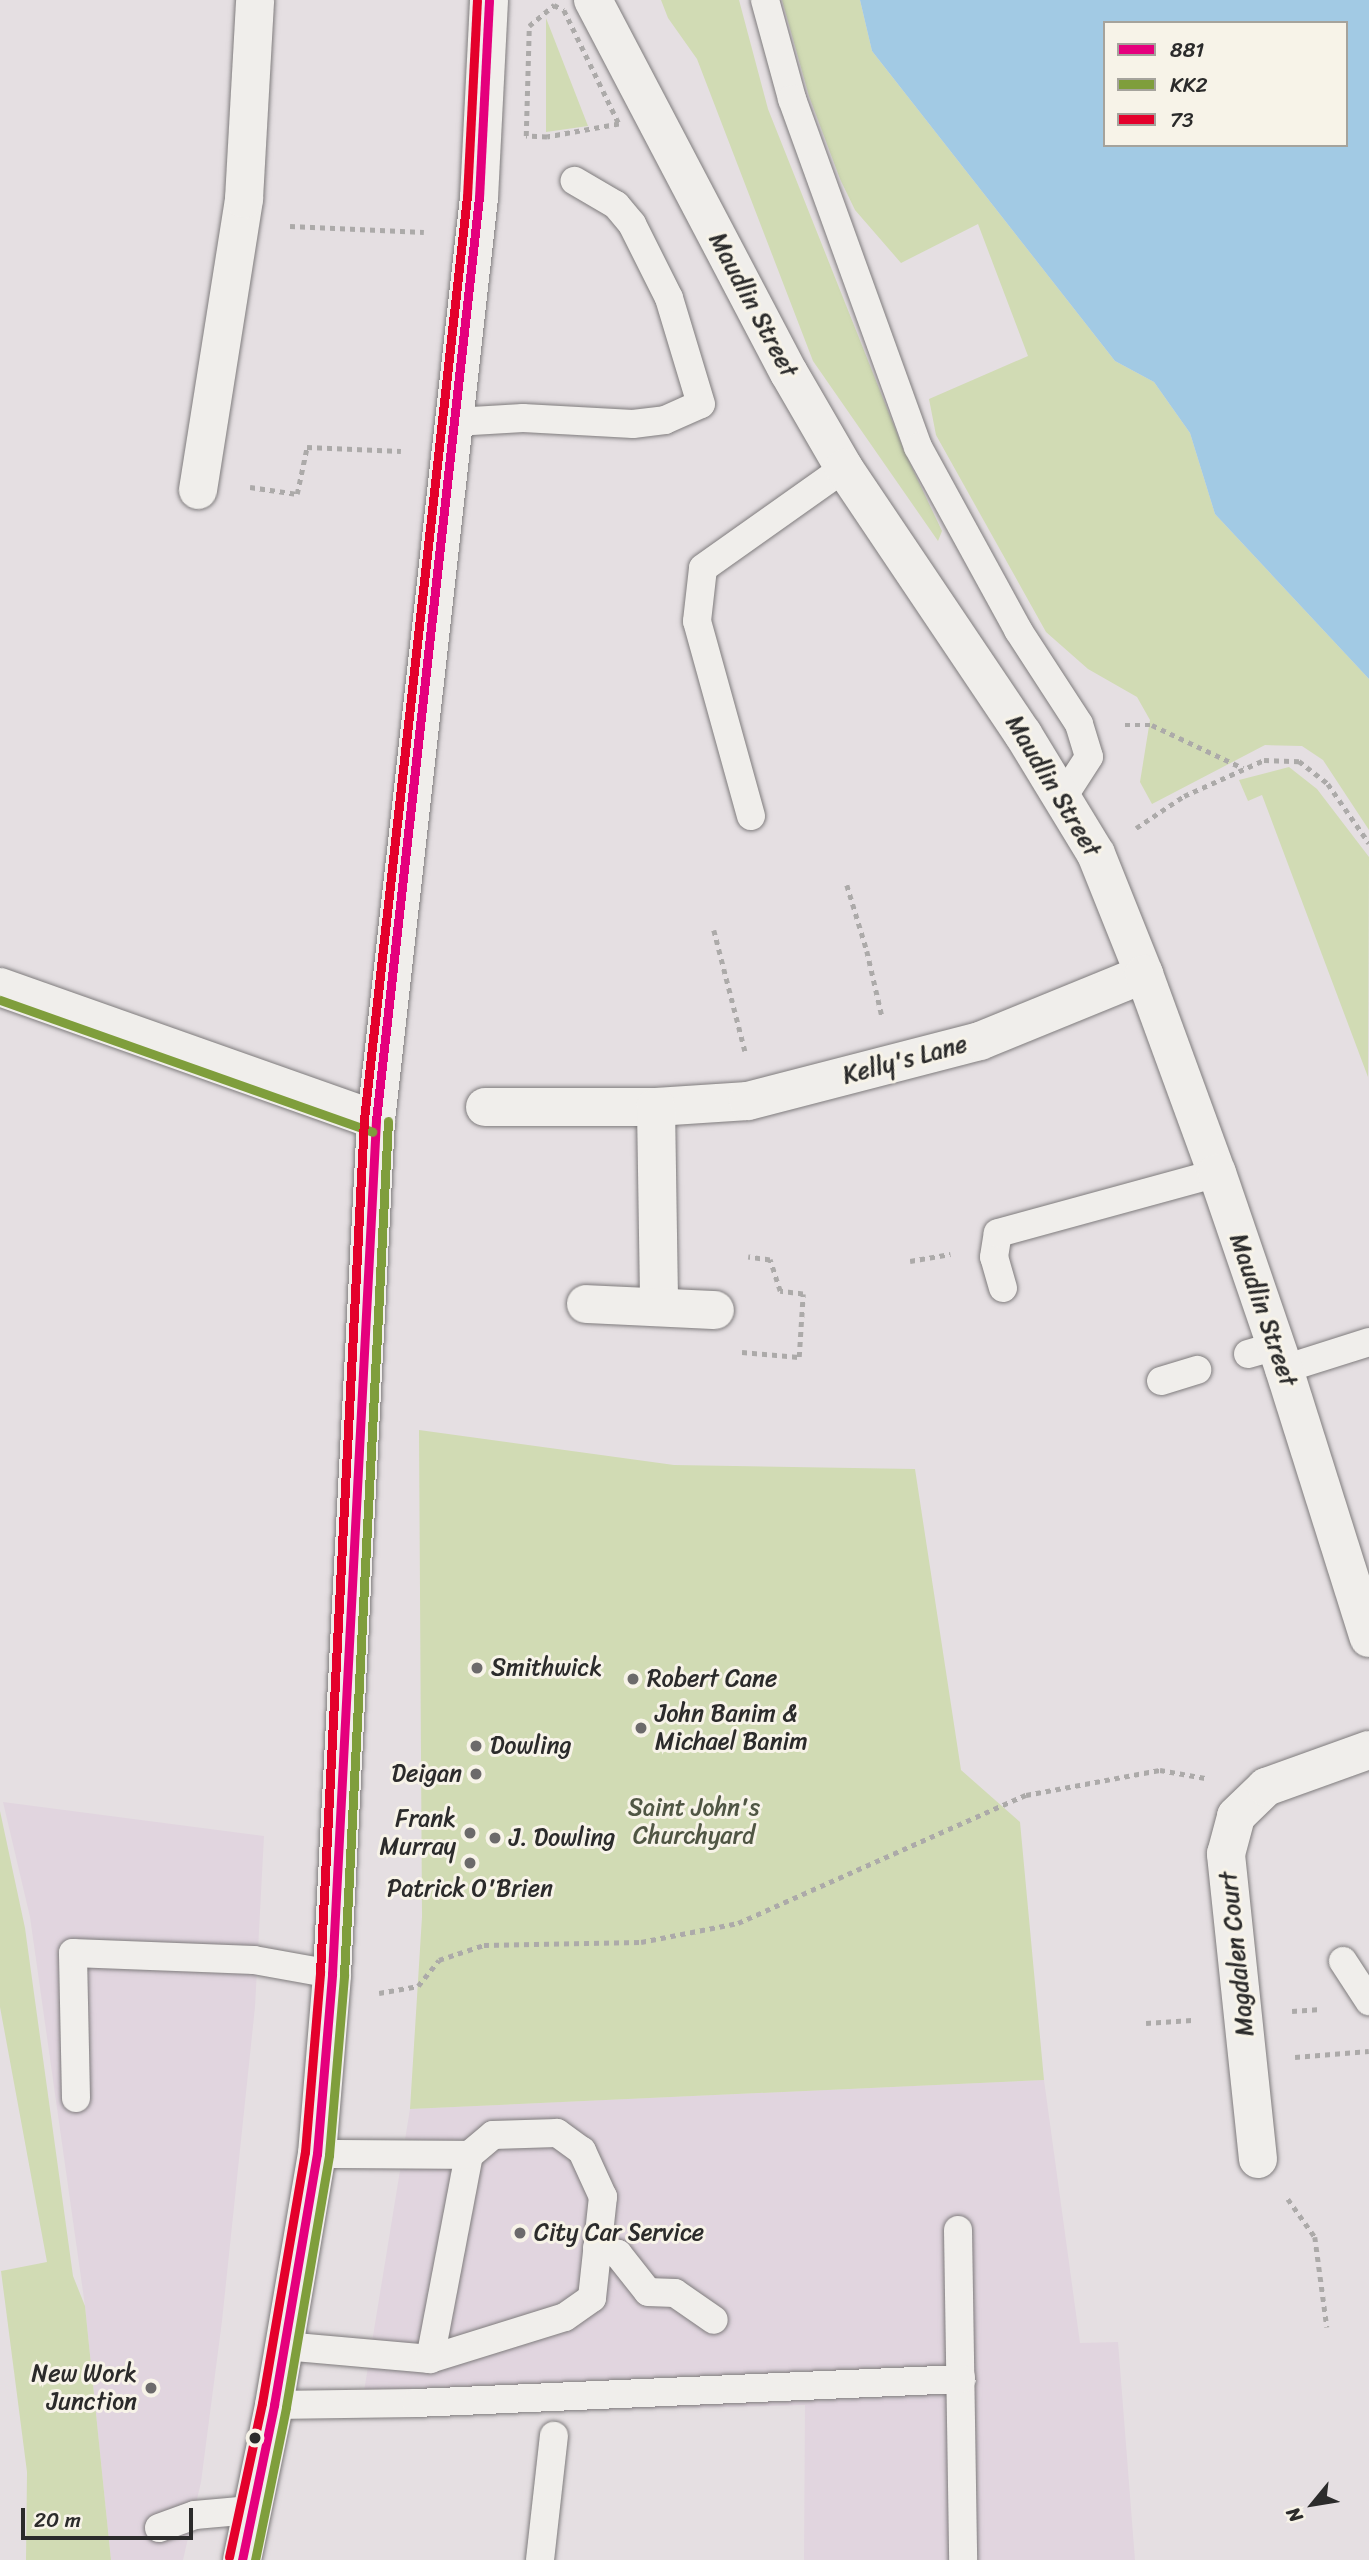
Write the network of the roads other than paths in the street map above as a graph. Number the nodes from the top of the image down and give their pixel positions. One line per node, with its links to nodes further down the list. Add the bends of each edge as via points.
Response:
1 (255, 0): 8 (street, via 244,199)
2 (489, 0): 6 (street, via 479,198)
3 (593, 0): 7 (street, Maudlin Street, via 789,373)
4 (765, 0): 9 (lane, via 792,99 918,447 1017,630 1079,724 1089,757)
5 (575, 181): 6 (lane, via 616,205 632,224 669,299 701,404 665,420 633,424 523,418)
6 (455, 422): 15 (street)
7 (844, 468): 9 (street, Maudlin Street); 10 (lane, via 703,568 697,621)
8 (198, 491)
9 (1063, 797): 11 (street, Maudlin Street, via 1096,854)
10 (751, 816)
11 (1144, 974): 14 (street, Kelly's Lane, via 980,1041 756,1099); 16 (street, Maudlin Street)
12 (0, 987): 15 (street)
13 (485, 1107): 14 (street, Kelly's Lane)
14 (656, 1107): 19 (street)
15 (376, 1120): 28 (street)
16 (1217, 1173): 17 (lane, via 998,1233 995,1257); 22 (street, Maudlin Street)
17 (1003, 1288)
18 (586, 1304): 19 (street)
19 (659, 1307): 20 (street)
20 (715, 1310)
21 (1369, 1342): 22 (lane)
22 (1269, 1356): 25 (street, Maudlin Street)
23 (1197, 1370): 24 (lane)
24 (1161, 1381)
25 (1369, 1638)
26 (1369, 1750): 33 (street, Magdalen Court, via 1266,1787 1236,1816 1226,1854)
27 (1343, 1961): 29 (lane)
28 (331, 1988): 30 (lane, via 254,1960 73,1954); 31 (street)
29 (1369, 2001)
30 (76, 2098)
31 (317, 2154): 32 (lane); 37 (street)
32 (469, 2155): 35 (lane, via 493,2135 558,2133 582,2151 603,2197); 38 (lane)
33 (1258, 2159)
34 (958, 2230): 39 (lane)
35 (597, 2248): 36 (lane, via 618,2254 648,2292 675,2293); 38 (lane, via 592,2298 565,2317)
36 (714, 2320)
37 (284, 2346): 38 (lane); 40 (street)
38 (430, 2358)
39 (961, 2379): 40 (lane); 46 (lane)
40 (274, 2405): 42 (street)
41 (554, 2436): 45 (lane)
42 (251, 2510): 43 (lane, via 195,2515); 44 (street)
43 (159, 2528)
44 (242, 2559)
45 (540, 2560)
46 (962, 2560)

